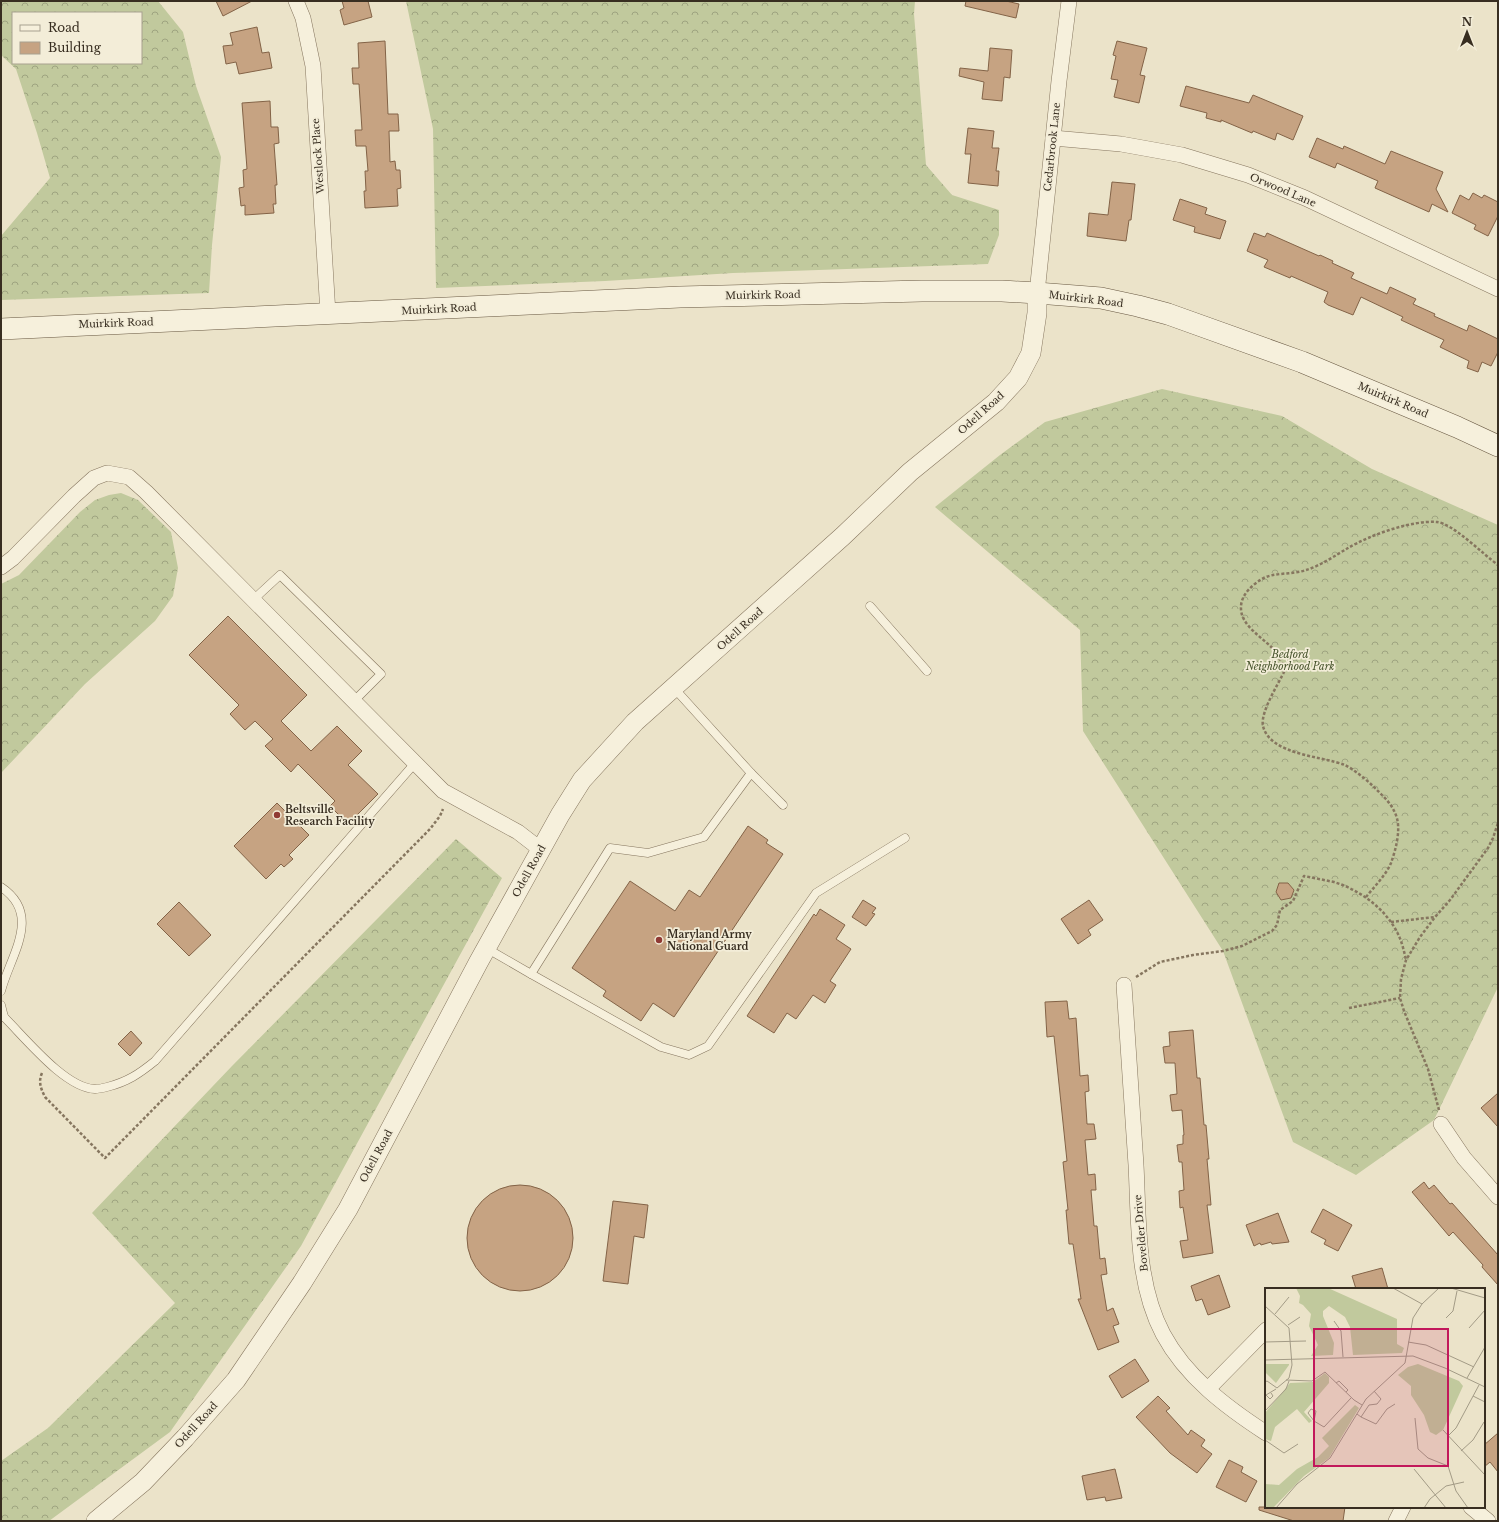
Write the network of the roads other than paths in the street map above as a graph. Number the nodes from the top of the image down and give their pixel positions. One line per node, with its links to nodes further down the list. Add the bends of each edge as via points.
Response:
1 (296, 1): 6 (street, Westlock Place, via 304,18 313,66)
2 (1069, 1): 3 (street, Cedarbrook Lane)
3 (1053, 138): 4 (street, Orwood Lane, via 1121,144 1182,155 1248,175 1305,198); 5 (street, Cedarbrook Lane)
4 (1498, 289)
5 (1037, 293): 6 (main road, Muirkirk Road, via 946,291 680,297); 8 (main road, Muirkirk Road, via 1101,298 1168,314 1302,362); 13 (street, Odell Road, via 1031,353 1018,378 996,402 910,472)
6 (328, 314): 7 (main road, Muirkirk Road)
7 (1, 328)
8 (1498, 446)
9 (1, 567): 10 (street, via 94,478 107,473 129,477)
10 (253, 600): 14 (street); 14 (lane, via 280,575 381,674)
11 (870, 606): 12 (lane)
12 (927, 672)
13 (674, 688): 16 (lane); 19 (street, Odell Road, via 635,722 582,780)
14 (354, 701): 15 (street)
15 (415, 763): 19 (street, via 443,791 518,832); 26 (lane, via 155,1061 135,1077 116,1085 95,1089 76,1084 56,1070)
16 (751, 773): 17 (lane); 22 (lane, via 704,837 648,852 610,848)
17 (783, 805)
18 (906, 838): 22 (lane, via 816,893 708,1046 689,1055 661,1047)
19 (540, 849): 21 (street, Odell Road)
20 (1, 888): 24 (lane, via 14,898 19,907 22,932)
21 (486, 948): 22 (lane); 34 (street, Odell Road, via 348,1209 302,1283 236,1380 143,1482)
22 (530, 974)
23 (1124, 985): 30 (street, Bovelder Drive, via 1139,1227 1147,1289 1164,1334 1192,1375)
24 (1, 991)
25 (1, 1005): 26 (lane)
26 (3, 1015)
27 (1441, 1124): 28 (street, via 1464,1158)
28 (1497, 1193)
29 (1265, 1331): 30 (street)
30 (1208, 1390): 31 (street, Bovelder Drive)
31 (1265, 1432)
32 (1402, 1508): 35 (street)
33 (1472, 1508): 36 (street)
34 (96, 1521)
35 (1396, 1521)
36 (1488, 1521)

